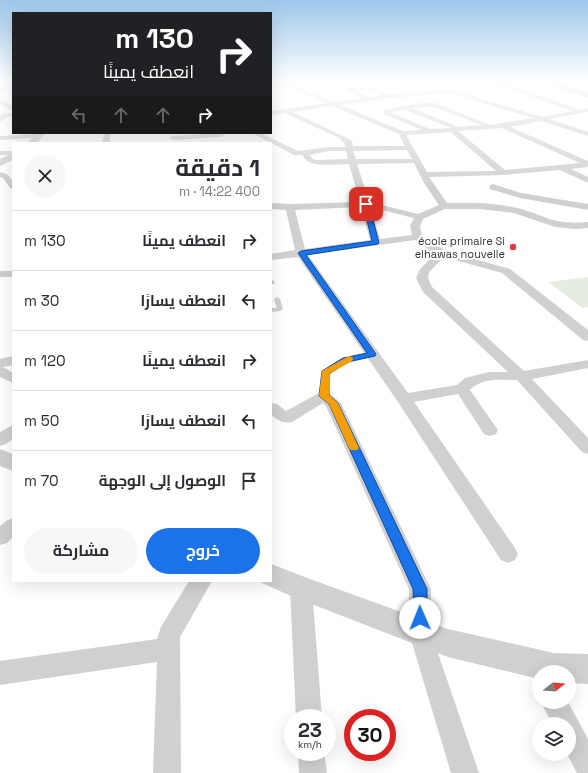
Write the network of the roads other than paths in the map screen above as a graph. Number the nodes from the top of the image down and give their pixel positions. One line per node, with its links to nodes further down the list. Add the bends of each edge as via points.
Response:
1 (304, 119): 21 (street, via 341,137 349,143)
2 (367, 119): 12 (street)
3 (402, 119): 11 (street)
4 (435, 119): 9 (street)
5 (471, 119): 8 (street)
6 (542, 119): 7 (street); 15 (street)
7 (503, 126): 8 (street); 29 (street)
8 (492, 127): 9 (street)
9 (461, 129): 10 (street)
10 (453, 130): 11 (street); 31 (street)
11 (432, 131): 12 (street)
12 (402, 133): 20 (street)
13 (222, 134): 18 (street); 19 (street)
14 (258, 134): 24 (street, via 289,150)
15 (588, 134)
16 (40, 135): 17 (street)
17 (0, 138)
18 (172, 138)
19 (213, 142)
20 (409, 148): 21 (street); 26 (street)
21 (349, 149): 24 (street); 27 (street)
22 (0, 153): 23 (street)
23 (12, 153)
24 (306, 153): 27 (street, via 307,158 313,162)
25 (12, 157): 28 (street)
26 (416, 161): 27 (street); 33 (street)
27 (353, 162): 37 (street)
28 (0, 163)
29 (588, 164): 30 (street)
30 (562, 168): 31 (street); 34 (street)
31 (503, 173): 33 (street)
32 (0, 174): 35 (street, via 6,176)
33 (424, 175): 39 (street)
34 (588, 180)
35 (12, 185)
36 (493, 187): 41 (street, via 520,195)
37 (366, 204): 40 (street); 42 (street); 45 (street)
38 (272, 206): 40 (street)
39 (444, 206): 42 (street); 43 (street, via 497,207 533,215 555,224)
40 (290, 207): 46 (street)
41 (588, 207)
42 (419, 217): 44 (street, via 415,226)
43 (588, 225)
44 (417, 237): 45 (street); 47 (street)
45 (376, 243): 46 (street)
46 (301, 253): 48 (street); 56 (street)
47 (442, 253): 54 (street, via 506,271); 61 (street, via 424,271 422,278 427,288)
48 (272, 257)
49 (0, 274): 50 (street)
50 (12, 274)
51 (277, 299): 52 (lane, via 280,309)
52 (272, 310)
53 (588, 323): 54 (street)
54 (575, 326): 55 (street)
55 (588, 337)
56 (372, 354): 64 (lane, via 346,360 325,373); 65 (street)
57 (12, 360): 58 (street)
58 (0, 364)
59 (588, 364): 61 (street)
60 (0, 371): 62 (street)
61 (521, 376): 63 (street, via 489,376 470,381); 70 (street)
62 (12, 378)
63 (462, 390): 65 (street); 67 (street)
64 (324, 396): 66 (street, via 286,418); 79 (street, via 333,403 420,589)
65 (404, 399): 75 (street)
66 (272, 409)
67 (490, 430)
68 (12, 432): 69 (street)
69 (0, 440)
70 (588, 448)
71 (0, 457): 72 (street)
72 (12, 463)
73 (12, 527): 74 (street)
74 (0, 536)
75 (508, 554)
76 (272, 575): 78 (street)
77 (200, 582): 80 (street, via 170,636)
78 (301, 588): 79 (street); 85 (street)
79 (420, 633): 81 (street, via 448,644); 91 (street)
80 (169, 649): 84 (street); 89 (street)
81 (532, 667)
82 (576, 669): 83 (street)
83 (588, 669)
84 (0, 673)
85 (308, 709)
86 (576, 744): 88 (street)
87 (312, 761): 90 (street)
88 (588, 767)
89 (167, 773)
90 (313, 773)
91 (465, 773)

